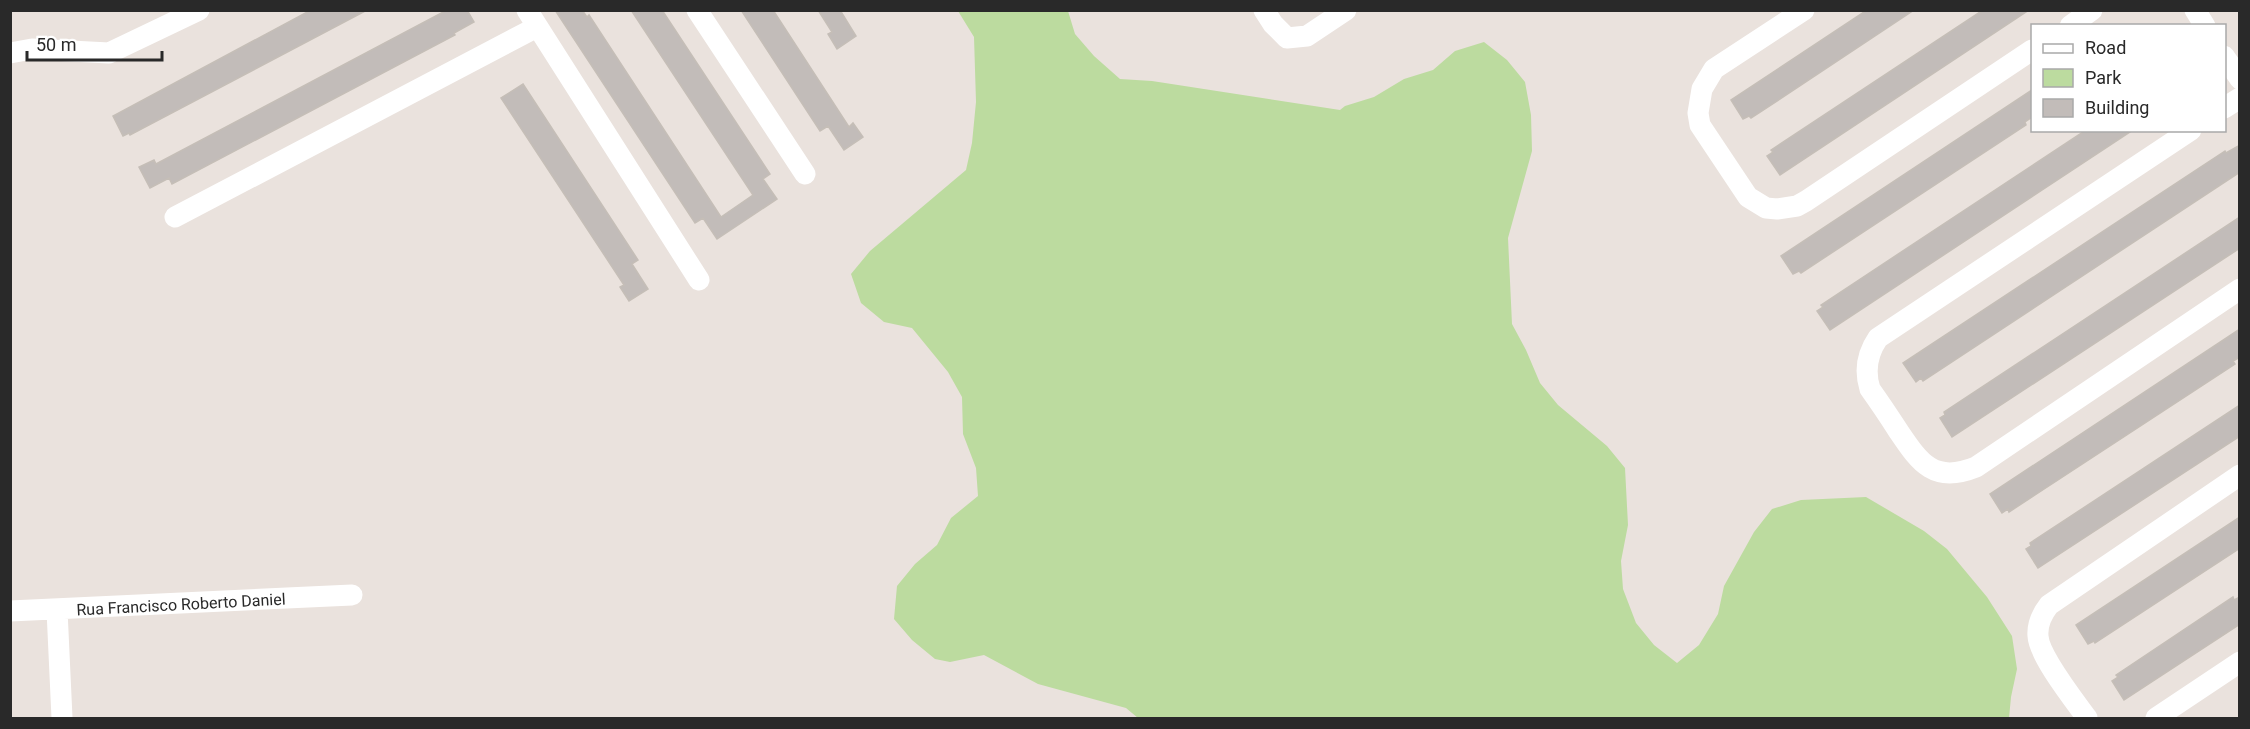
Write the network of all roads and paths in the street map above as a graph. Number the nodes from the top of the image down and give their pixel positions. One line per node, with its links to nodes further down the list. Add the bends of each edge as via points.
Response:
1 (199, 10): 8 (street)
2 (697, 10): 19 (street)
3 (1264, 10): 4 (street, via 1287,38 1307,36)
4 (1346, 10)
5 (1804, 10): 12 (street, via 1714,69 1699,100 1700,125 1748,197 1766,208 1787,209 1806,201)
6 (2092, 10): 10 (street)
7 (2195, 10): 11 (street)
8 (171, 17): 13 (street, via 109,53 32,49)
9 (532, 19): 20 (street); 21 (street)
10 (2073, 24)
11 (2204, 24)
12 (2031, 51)
13 (10, 53)
14 (2226, 59): 15 (street)
15 (2240, 79)
16 (2240, 98): 17 (street)
17 (2226, 107)
18 (2188, 132): 22 (street, via 1878,338 1867,361 1870,389 1920,461 1938,471 1967,471)
19 (805, 174)
20 (175, 217)
21 (699, 280)
22 (2240, 289)
23 (2240, 475): 29 (street, via 2044,612 2038,627 2039,644)
24 (352, 595): 25 (street, Rua Francisco Roberto Daniel)
25 (57, 610): 26 (street, Rua Francisco Roberto Daniel); 28 (street)
26 (10, 611)
27 (2240, 662): 30 (street)
28 (62, 718)
29 (2086, 718)
30 (2156, 718)

